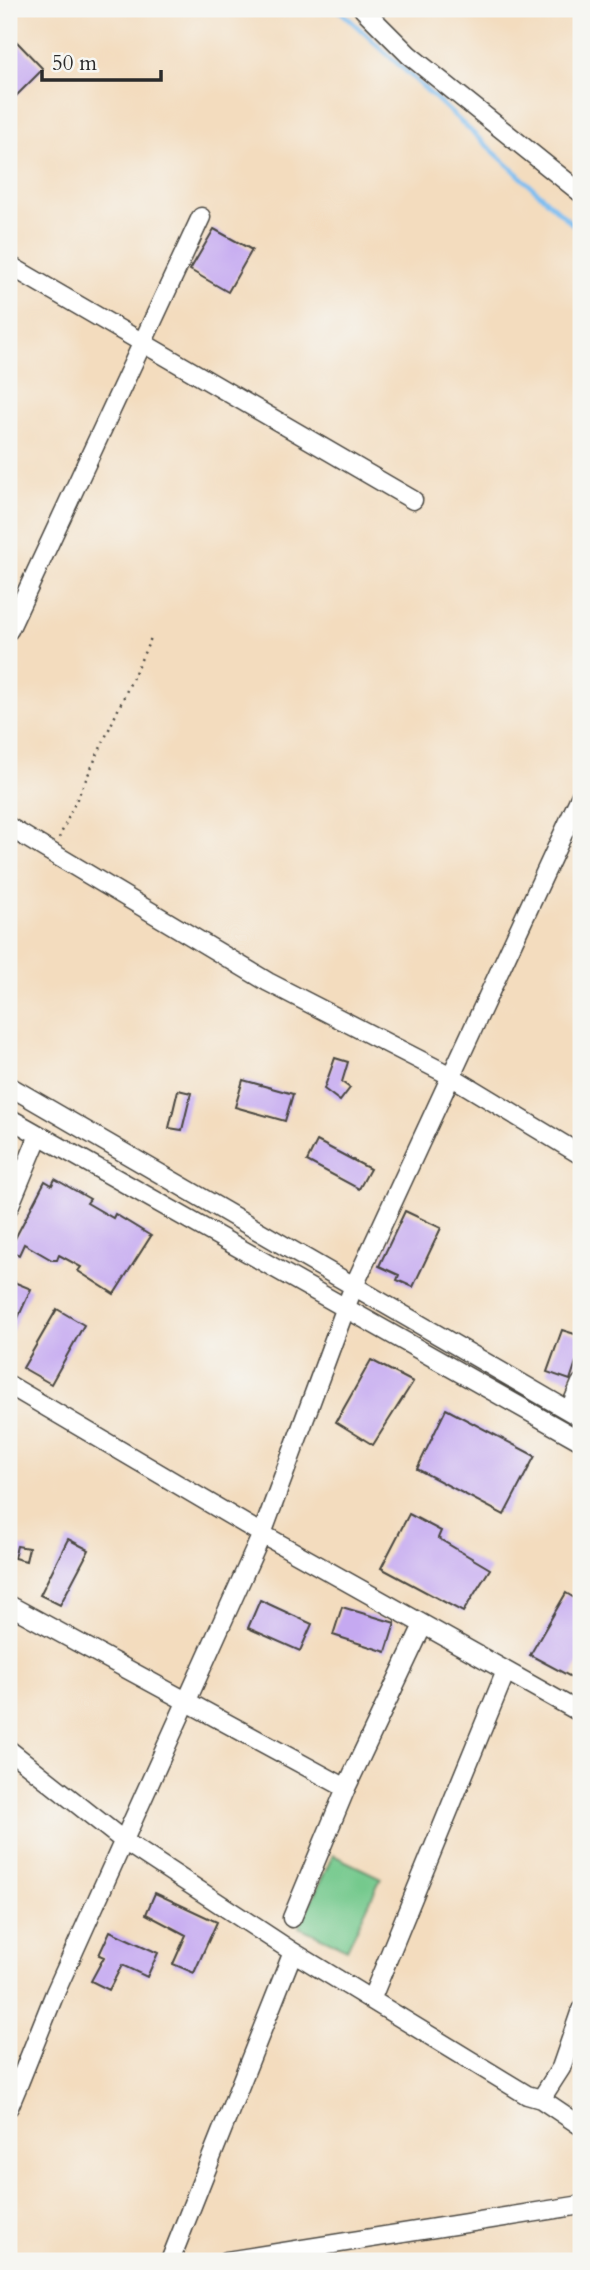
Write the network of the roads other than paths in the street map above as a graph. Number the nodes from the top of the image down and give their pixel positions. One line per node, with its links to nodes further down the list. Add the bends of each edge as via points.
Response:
1 (363, 9): 2 (street, via 409,55)
2 (581, 193)
3 (201, 217): 5 (street)
4 (9, 265): 5 (street)
5 (145, 341): 6 (street); 7 (street)
6 (412, 500)
7 (9, 630)
8 (581, 795): 10 (street)
9 (9, 827): 10 (street, via 268,982)
10 (449, 1075): 14 (street); 16 (street)
11 (9, 1086): 16 (street)
12 (9, 1118): 13 (street)
13 (39, 1135): 15 (street); 17 (street)
14 (581, 1155)
15 (9, 1207)
16 (353, 1288): 17 (street); 20 (street)
17 (346, 1307): 21 (street); 22 (street)
18 (581, 1383): 20 (street)
19 (9, 1385): 22 (street)
20 (575, 1414)
21 (581, 1441)
22 (262, 1534): 24 (street); 26 (street)
23 (9, 1605): 26 (street)
24 (423, 1625): 25 (street); 29 (street)
25 (506, 1671): 27 (street); 33 (street)
26 (188, 1700): 29 (street); 30 (street)
27 (581, 1713)
28 (9, 1750): 30 (street)
29 (346, 1788): 31 (street)
30 (124, 1841): 32 (street); 35 (street)
31 (292, 1918)
32 (293, 1952): 33 (street); 40 (street)
33 (371, 2000): 36 (street, via 527,2095)
34 (581, 2010): 36 (street, via 561,2068)
35 (14, 2079): 37 (street)
36 (541, 2099): 38 (street)
37 (9, 2107)
38 (581, 2126)
39 (581, 2205): 41 (street)
40 (170, 2261)
41 (226, 2261)

